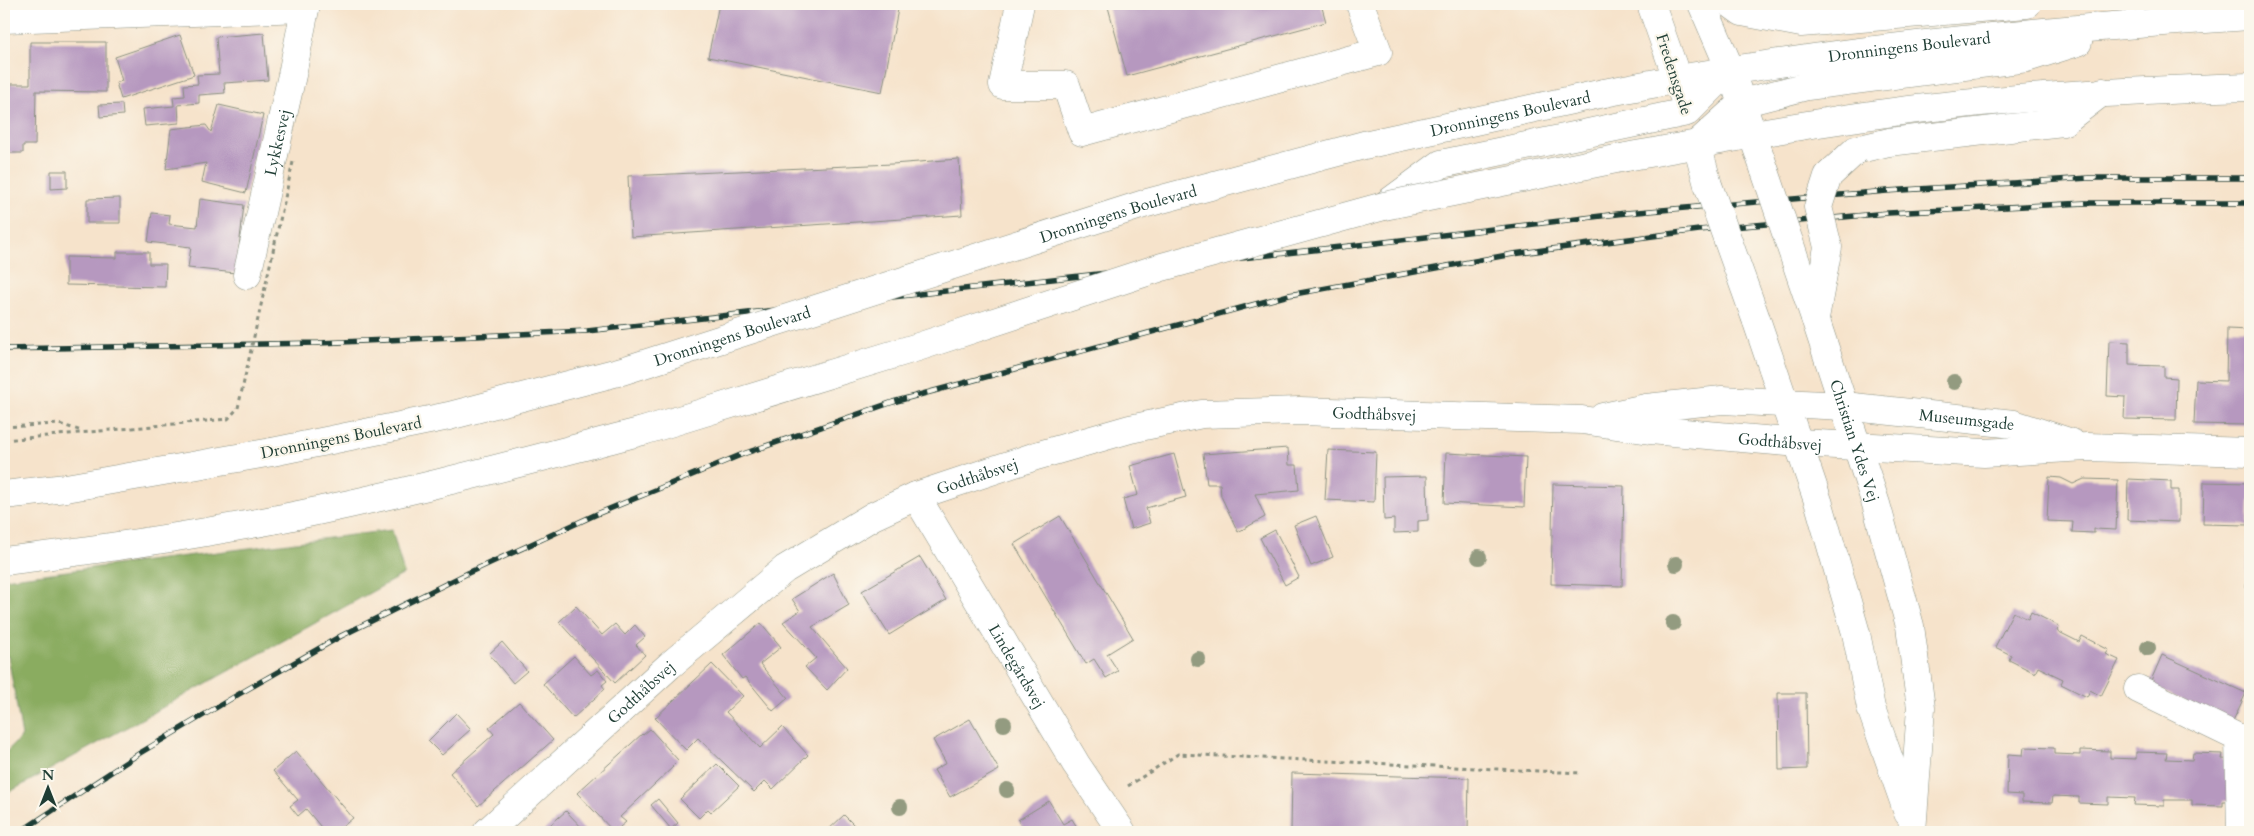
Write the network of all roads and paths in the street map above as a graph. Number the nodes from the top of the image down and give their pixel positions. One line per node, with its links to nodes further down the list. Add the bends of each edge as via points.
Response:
1 (1020, 4): 2 (main road, via 1003,84 1066,85 1082,132 1378,52)
2 (1360, 4)
3 (1651, 4): 12 (main road, Fredensgade)
4 (1702, 4): 11 (main road)
5 (1731, 4): 6 (main road, via 1742,12 1801,23)
6 (2027, 4)
7 (306, 6): 9 (main road, Lykkesvej); 21 (main road, Lykkesvej)
8 (2250, 16): 10 (main road, Dronningens Boulevard)
9 (4, 19)
10 (2139, 23): 11 (main road, Dronningens Boulevard, via 1803,58); 15 (main road, via 2027,58 1807,86)
11 (1730, 69): 12 (main road, Dronningens Boulevard); 15 (main road, Christian Ydes Vej); 16 (main road)
12 (1678, 78): 16 (main road, Fredensgade); 33 (main road, Dronningens Boulevard, bridge, via 1364,145 1147,202 622,371 449,416 272,452)
13 (2250, 87): 14 (main road)
14 (2102, 92): 17 (main road, via 1962,104); 22 (main road, bridge, via 2063,122 1889,142 1856,150 1828,176 1818,207 1828,247)
15 (1742, 103): 17 (main road, Christian Ydes Vej); 18 (main road)
16 (1687, 112): 18 (main road, Fredensgade); 20 (main road, via 1441,164)
17 (1752, 134): 18 (main road); 22 (main road, Christian Ydes Vej, bridge)
18 (1697, 144): 20 (main road, bridge); 23 (main road, Christian Ydes Vej, bridge, via 1708,185)
19 (293, 162): 27 (path, bridge, via 238,408 228,419)
20 (1384, 206): 35 (main road, bridge, via 1162,267 918,347 643,431 460,478 283,518 74,553)
21 (247, 275)
22 (1815, 318): 24 (main road, Christian Ydes Vej)
23 (1785, 403): 24 (main road, Godthåbsvej); 25 (main road, Godthåbsvej, via 1722,400 1646,408); 29 (main road, Christian Ydes Vej)
24 (1844, 406): 30 (main road, Christian Ydes Vej); 31 (main road, Museumsgade, via 2014,424)
25 (1582, 420): 29 (main road, Godthåbsvej, via 1650,430); 34 (main road, Godthåbsvej, via 1300,411 1202,414 1130,429)
26 (4, 427): 27 (path, via 59,424)
27 (85, 432): 28 (path)
28 (4, 440)
29 (1798, 443): 30 (main road, Godthåbsvej); 39 (main road, Christian Ydes Vej, via 1856,633 1871,708)
30 (1858, 446): 31 (main road, Museumsgade, via 1984,453); 39 (main road, Christian Ydes Vej, via 1910,626 1920,708)
31 (2087, 447): 32 (main road, Museumsgade)
32 (2250, 452)
33 (4, 496)
34 (916, 496): 38 (main road, Lindegårdsvej); 40 (main road, Godthåbsvej, via 873,516 785,569 669,666)
35 (4, 561)
36 (2138, 689): 42 (main road, via 2239,738)
37 (1582, 773): 38 (path, via 1178,754)
38 (1102, 802): 41 (main road, Lindegårdsvej)
39 (1912, 828)
40 (487, 832)
41 (1122, 832)
42 (2241, 832)

